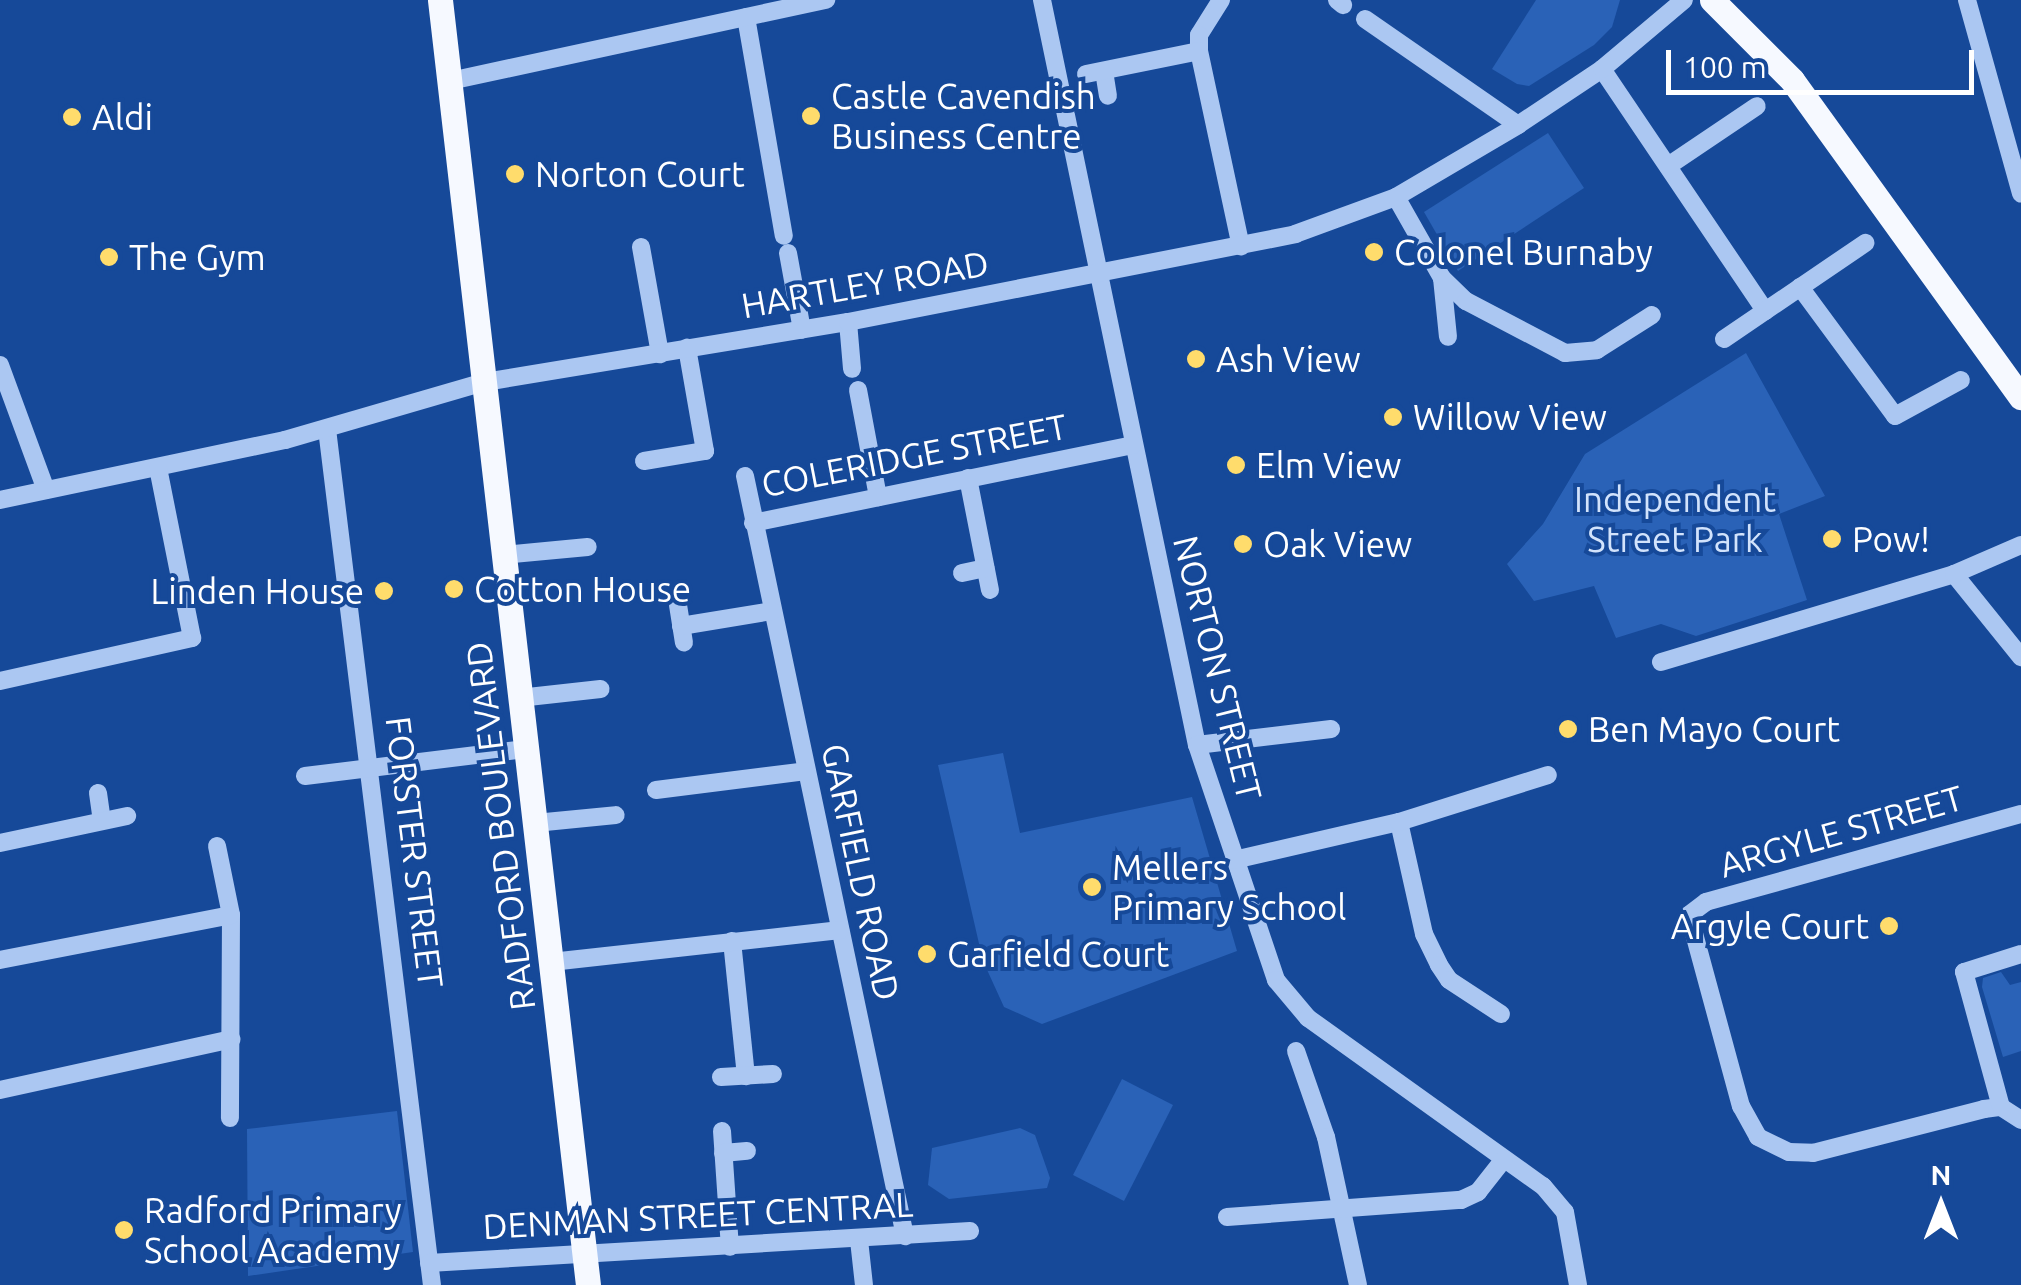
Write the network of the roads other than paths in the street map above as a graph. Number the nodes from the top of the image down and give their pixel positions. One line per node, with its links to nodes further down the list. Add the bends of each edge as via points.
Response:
1 (440, 0): 12 (main road, RADFORD BOULEVARD)
2 (826, 0): 8 (street)
3 (1042, 0): 22 (street, NORTON STREET)
4 (1221, 0): 10 (street, via 1200,36)
5 (1684, 0): 11 (street, HARTLEY ROAD)
6 (1712, 0): 38 (main road, via 1792,80)
7 (1967, 0): 17 (street)
8 (746, 18): 12 (street); 28 (street)
9 (1365, 19): 15 (street)
10 (1200, 51): 13 (street, via 1095,72); 21 (street)
11 (1602, 68): 15 (street, HARTLEY ROAD); 16 (street)
12 (450, 81): 36 (main road, RADFORD BOULEVARD)
13 (1108, 96)
14 (1757, 106): 16 (street)
15 (1518, 125): 18 (street, HARTLEY ROAD)
16 (1668, 166): 25 (street)
17 (2021, 194)
18 (1396, 197): 21 (street, HARTLEY ROAD); 23 (street)
19 (1865, 243): 24 (street)
20 (641, 246): 32 (street)
21 (1241, 246): 22 (street, HARTLEY ROAD)
22 (1100, 274): 27 (street, HARTLEY ROAD); 40 (street, NORTON STREET)
23 (1442, 278): 26 (street, via 1466,301 1564,353 1597,350); 29 (street)
24 (1800, 287): 25 (street); 35 (street, via 1896,416)
25 (1765, 311): 30 (street)
26 (1652, 315)
27 (848, 322): 28 (street, HARTLEY ROAD); 34 (street)
28 (802, 330): 31 (street, HARTLEY ROAD)
29 (1448, 336)
30 (1724, 338)
31 (687, 348): 32 (street, HARTLEY ROAD); 41 (street, via 705,451)
32 (660, 354): 36 (street, HARTLEY ROAD)
33 (0, 365): 45 (street)
34 (852, 369)
35 (1961, 380)
36 (485, 382): 39 (street, HARTLEY ROAD); 51 (main road, RADFORD BOULEVARD)
37 (858, 390): 46 (street)
38 (2021, 397)
39 (327, 428): 42 (street, HARTLEY ROAD); 67 (street, FORSTER STREET)
40 (1134, 445): 44 (street, COLERIDGE STREET); 64 (street, NORTON STREET)
41 (644, 461)
42 (158, 468): 45 (street, HARTLEY ROAD); 60 (street, via 192,638)
43 (746, 476): 48 (street, COLERIDGE STREET)
44 (968, 478): 46 (street, COLERIDGE STREET); 52 (street)
45 (46, 490): 47 (street, HARTLEY ROAD)
46 (878, 497): 48 (street, COLERIDGE STREET)
47 (0, 500)
48 (753, 523): 57 (street, GARFIELD ROAD)
49 (2021, 545): 54 (street)
50 (588, 546): 51 (street)
51 (503, 555): 62 (main road, RADFORD BOULEVARD)
52 (986, 568): 53 (street); 55 (street)
53 (962, 573)
54 (1954, 574): 58 (street); 59 (street)
55 (990, 590)
56 (678, 605): 57 (street, via 683,634)
57 (772, 611): 68 (street, GARFIELD ROAD)
58 (2021, 658)
59 (1660, 662)
60 (0, 682)
61 (601, 690): 62 (street)
62 (519, 698): 65 (main road, RADFORD BOULEVARD)
63 (1331, 729): 64 (street)
64 (1197, 745): 82 (street, NORTON STREET)
65 (526, 749): 67 (street); 79 (main road, RADFORD BOULEVARD)
66 (687, 765): 71 (street)
67 (373, 768): 70 (street); 110 (street, FORSTER STREET)
68 (806, 771): 71 (street); 84 (street, GARFIELD ROAD)
69 (1548, 775): 78 (street, via 1517,794)
70 (305, 776)
71 (689, 786): 72 (street)
72 (656, 790)
73 (98, 793): 77 (street)
74 (2021, 814): 96 (street, ARGYLE STREET, via 1706,902 1690,915 1741,1106 1758,1138 1790,1152 1813,1153)
75 (616, 815): 79 (street)
76 (127, 816): 77 (street)
77 (102, 820): 80 (street)
78 (1399, 822): 82 (street); 89 (street, via 1424,934 1449,980 1487,991)
79 (535, 823): 88 (main road, RADFORD BOULEVARD)
80 (0, 843)
81 (217, 846): 83 (street)
82 (1234, 860): 102 (street, NORTON STREET, via 1276,980 1308,1018)
83 (231, 915): 87 (street); 90 (street)
84 (840, 930): 85 (street); 106 (street, GARFIELD ROAD)
85 (732, 942): 88 (street); 93 (street)
86 (2020, 959): 96 (street, via 1964,972)
87 (0, 960)
88 (552, 962): 109 (main road, RADFORD BOULEVARD)
89 (1500, 1014)
90 (230, 1039): 95 (street); 97 (street)
91 (1296, 1050): 103 (street)
92 (773, 1074): 93 (street)
93 (746, 1076): 94 (street)
94 (721, 1078)
95 (0, 1090)
96 (2002, 1107): 98 (street)
97 (230, 1118)
98 (2021, 1120)
99 (722, 1131): 101 (street)
100 (747, 1151): 101 (street)
101 (724, 1153): 108 (street)
102 (1504, 1159): 103 (street, via 1478,1192 1461,1200); 115 (street, NORTON STREET, via 1544,1186 1564,1212)
103 (1343, 1213): 104 (street); 114 (street)
104 (1228, 1217)
105 (970, 1230): 106 (street, DENMAN STREET CENTRAL)
106 (905, 1236): 107 (street, DENMAN STREET CENTRAL)
107 (859, 1240): 108 (street, DENMAN STREET CENTRAL); 113 (street)
108 (730, 1246): 109 (street, DENMAN STREET CENTRAL)
109 (585, 1254): 110 (street, DENMAN STREET CENTRAL); 112 (main road, RADFORD BOULEVARD)
110 (428, 1263): 111 (street, FORSTER STREET)
111 (432, 1285)
112 (588, 1285)
113 (864, 1285)
114 (1358, 1285)
115 (1578, 1285)

